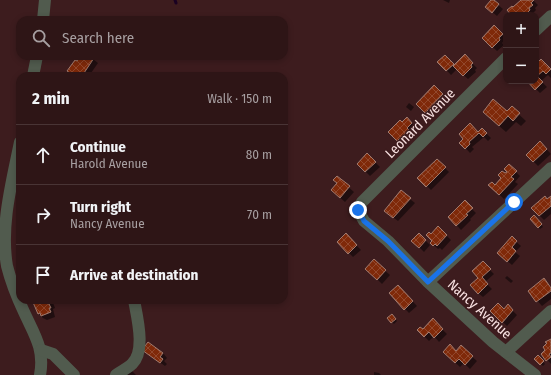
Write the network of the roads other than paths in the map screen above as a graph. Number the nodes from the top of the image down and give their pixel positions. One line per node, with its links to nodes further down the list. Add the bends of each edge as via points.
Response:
1 (45, 0): 2 (street)
2 (43, 16)
3 (551, 16): 4 (street)
4 (539, 27)
5 (36, 60): 7 (street)
6 (503, 61): 10 (street, Leonard Avenue, via 362,202)
7 (34, 72)
8 (16, 161): 11 (street, via 5,227 7,265)
9 (551, 168): 12 (street)
10 (358, 210): 12 (street, Nancy Avenue, via 364,221 388,241)
11 (16, 279): 13 (street)
12 (428, 282): 18 (street, Nancy Avenue)
13 (16, 295)
14 (20, 304): 17 (street)
15 (135, 304): 21 (street, via 140,340 138,353 132,364)
16 (551, 311): 18 (street)
17 (41, 350): 19 (street); 20 (street, via 53,354)
18 (506, 352): 22 (street, Nancy Avenue)
19 (40, 375)
20 (74, 375)
21 (116, 375)
22 (535, 375)

